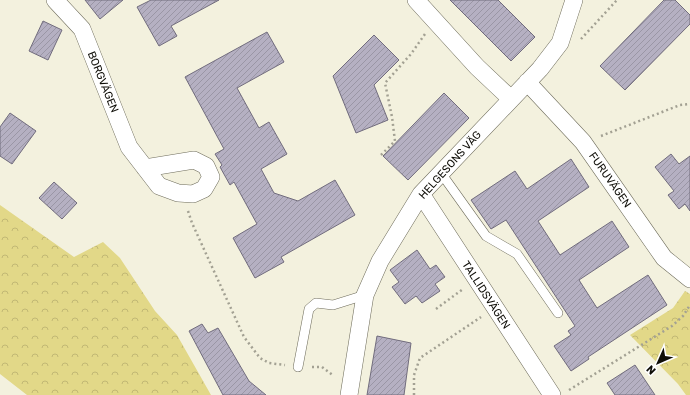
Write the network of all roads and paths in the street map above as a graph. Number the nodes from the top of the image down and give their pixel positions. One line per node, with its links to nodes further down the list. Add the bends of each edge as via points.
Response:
1 (55, 0): 12 (street, BORGVÄGEN, via 82,29 129,147)
2 (416, 0): 5 (street)
3 (574, 0): 7 (street, HELGESONS VÄG, via 560,43)
4 (617, 0): 6 (path)
5 (434, 21): 8 (street); 11 (path, via 411,54 385,83 395,141)
6 (577, 43)
7 (527, 82): 8 (street, HELGESONS VÄG); 10 (street, FURUVÄGEN)
8 (511, 99): 13 (street, HELGESONS VÄG)
9 (690, 104): 10 (path, via 680,105)
10 (583, 142): 16 (street, FURUVÄGEN, via 664,258)
11 (381, 155)
12 (145, 168): 14 (street, BORGVÄGEN, via 159,186); 14 (street, BORGVÄGEN, via 194,160 206,166 211,177 204,189 194,194)
13 (441, 173): 15 (street, HELGESONS VÄG); 22 (lane, via 486,236 516,254)
14 (183, 193): 23 (path, via 192,223 244,338 260,358 269,363)
15 (421, 194): 17 (street, TALLIDSVÄGEN); 18 (street, HELGESONS VÄG, via 380,261)
16 (690, 279)
17 (476, 280): 20 (street, TALLIDSVÄGEN); 21 (path)
18 (365, 295): 23 (lane, via 333,305 316,303 309,309); 24 (street, HELGESONS VÄG)
19 (690, 305): 25 (path, via 672,326)
20 (495, 308): 25 (street, TALLIDSVÄGEN); 26 (path, via 420,358 414,375)
21 (436, 309)
22 (558, 313)
23 (298, 367): 24 (path, via 322,367)
24 (349, 391)
25 (559, 393)
26 (414, 395)

